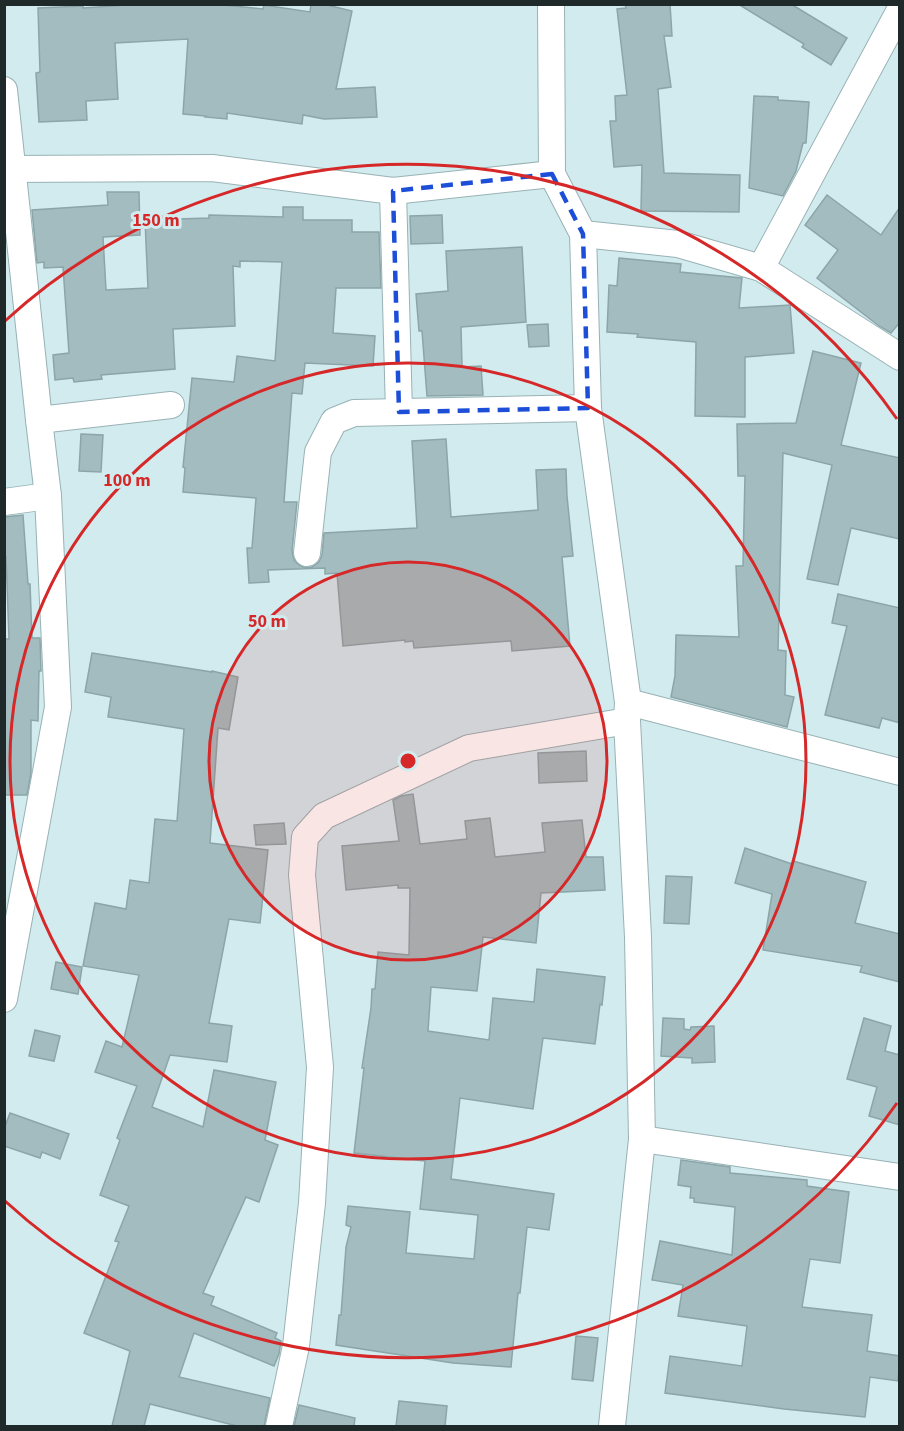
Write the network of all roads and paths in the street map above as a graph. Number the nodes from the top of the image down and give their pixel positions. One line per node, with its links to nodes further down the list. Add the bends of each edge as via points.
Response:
1 (551, 4): 5 (street)
2 (900, 10): 8 (street)
3 (4, 90): 4 (street)
4 (8, 169): 6 (street, via 212,168); 13 (street)
5 (552, 174): 6 (street); 7 (street)
6 (393, 191): 12 (street)
7 (583, 234): 8 (street, via 678,244); 11 (street)
8 (761, 268): 9 (street)
9 (900, 357)
10 (171, 405): 13 (street)
11 (588, 408): 12 (street); 17 (street)
12 (399, 412): 16 (street, via 354,413 334,422 318,452)
13 (39, 420): 14 (street)
14 (48, 496): 15 (street); 19 (street, via 58,707)
15 (4, 502)
16 (307, 554)
17 (628, 711): 18 (street); 20 (street); 22 (street, via 469,748 324,816 305,837 302,875 320,1067 312,1203 296,1346)
18 (900, 772)
19 (4, 999)
20 (642, 1138): 21 (street); 23 (street)
21 (900, 1177)
22 (279, 1426)
23 (612, 1426)

